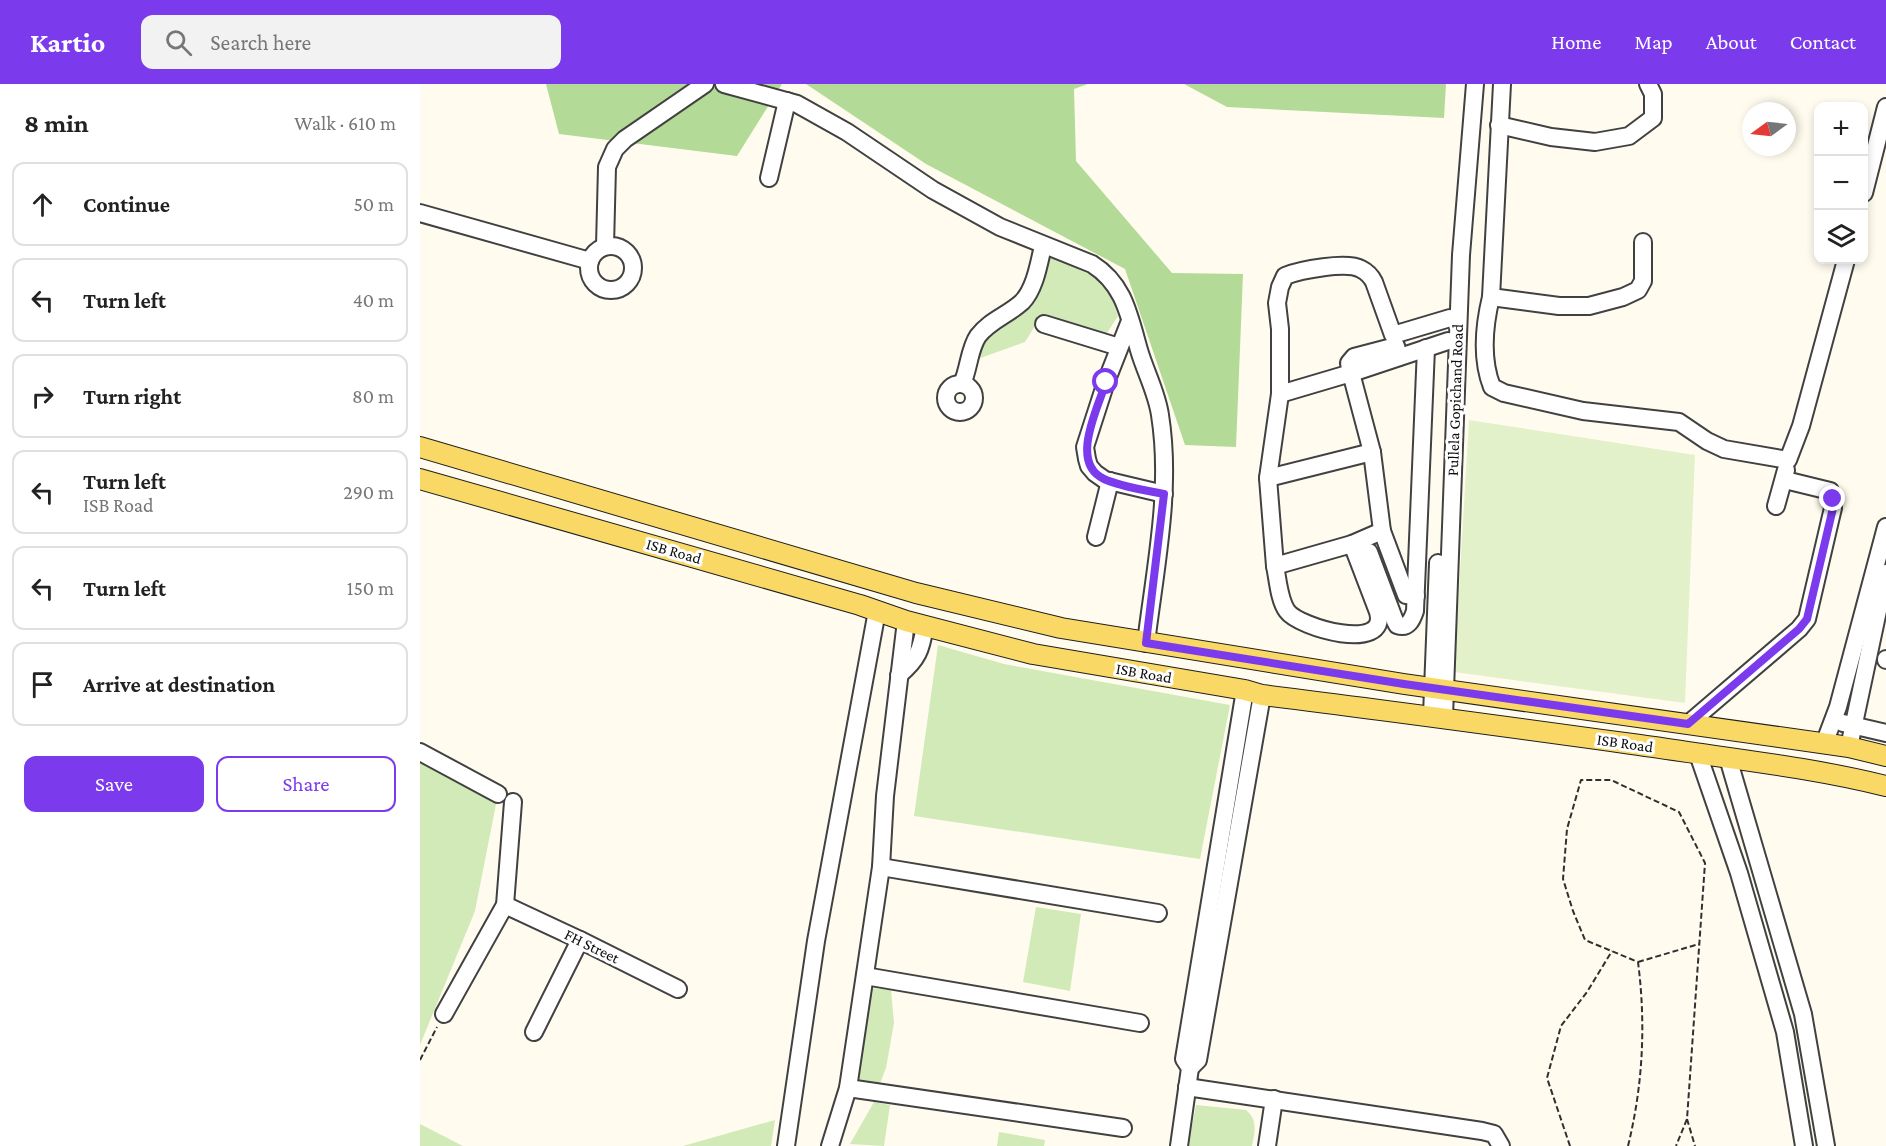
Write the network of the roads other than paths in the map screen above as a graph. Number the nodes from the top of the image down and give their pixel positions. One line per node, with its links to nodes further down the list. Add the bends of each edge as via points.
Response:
1 (705, 84): 14 (street, via 615,149 607,167)
2 (724, 84): 7 (street)
3 (1467, 84): 20 (street, Pullela Gopichand Road)
4 (1475, 84): 20 (street, Pullela Gopichand Road, via 1461,255)
5 (1502, 84): 9 (street)
6 (1648, 84): 9 (street, via 1653,94 1653,118 1629,136 1596,142)
7 (787, 101): 11 (street); 15 (street, via 848,132 933,190)
8 (1886, 107): 10 (street)
9 (1499, 125): 18 (street)
10 (1868, 174)
11 (769, 178)
12 (420, 213): 16 (street)
13 (1643, 242): 18 (street, via 1643,281 1638,290 1623,297 1589,306)
14 (605, 246): 16 (street); 16 (street, via 614,246 629,255 629,280 622,286 605,289 592,278)
15 (1043, 246): 19 (street, via 1105,272); 26 (street, via 1024,300 989,323 979,336)
16 (590, 261)
17 (1845, 264): 31 (street, via 1801,426)
18 (1491, 297): 31 (street, via 1485,319 1485,371 1492,387 1582,411 1679,422 1724,449)
19 (1131, 321): 23 (street); 36 (street, via 1160,412)
20 (1451, 321): 22 (street); 24 (street); 28 (street, Pullela Gopichand Road); 28 (street, Pullela Gopichand Road)
21 (1044, 324): 23 (street)
22 (1396, 346): 24 (street); 25 (street, via 1351,359); 27 (street, via 1369,274 1350,266 1296,271 1285,276 1277,303)
23 (1119, 347): 35 (street, via 1086,447 1089,466)
24 (1426, 348): 47 (street)
25 (1354, 372): 27 (street); 30 (street)
26 (962, 384)
27 (1280, 394): 32 (street)
28 (1449, 441): 51 (street, Pullela Gopichand Road)
29 (420, 447): 37 (main road, ISB Road)
30 (1372, 452): 32 (street); 41 (street)
31 (1788, 460): 34 (street)
32 (1268, 478): 45 (street)
33 (420, 479): 40 (main road, ISB Road)
34 (1785, 480): 38 (street); 55 (street, via 1830,490 1833,499 1807,619)
35 (1110, 481): 36 (street); 42 (street)
36 (1164, 494): 50 (street)
37 (608, 503): 40 (main road); 50 (main road, ISB Road, via 985,611)
38 (1776, 506)
39 (1886, 527): 54 (street)
40 (601, 531): 48 (main road, ISB Road)
41 (1382, 531): 43 (street); 47 (street, via 1407,595)
42 (1096, 537)
43 (1352, 544): 45 (street); 45 (street, via 1381,621 1364,634 1339,633 1294,617 1284,604)
44 (1368, 552): 47 (street, via 1397,625 1407,625 1412,620)
45 (1275, 566)
46 (1886, 573): 56 (street)
47 (1416, 596)
48 (877, 611): 49 (main road, ISB Road); 80 (street, via 816,940)
49 (915, 623): 52 (main road, ISB Road, via 1032,654); 67 (street, via 921,647 916,659 899,675 885,796)
50 (1146, 643): 51 (main road, ISB Road)
51 (1438, 688): 53 (street, Pullela Gopichand Road); 55 (main road, ISB Road)
52 (1253, 693): 53 (main road, ISB Road); 76 (street, via 1198,1060 1190,1068)
53 (1438, 716): 61 (main road, ISB Road)
54 (1834, 721): 56 (street); 58 (street)
55 (1688, 724): 58 (main road, ISB Road)
56 (1854, 726): 57 (street); 59 (street)
57 (1886, 733)
58 (1824, 744): 59 (main road, ISB Road)
59 (1850, 747): 62 (main road, ISB Road)
60 (420, 753): 65 (street)
61 (1698, 754): 63 (main road, ISB Road); 85 (street, via 1739,873 1785,1032)
62 (1886, 756)
63 (1728, 758): 64 (main road, ISB Road, via 1838,774); 86 (street, via 1803,1014)
64 (1886, 786)
65 (498, 794)
66 (513, 802): 68 (street)
67 (882, 867): 69 (street); 71 (street)
68 (505, 905): 70 (street, FH Street); 73 (street)
69 (1158, 913)
70 (580, 940): 72 (street, FH Street); 75 (street)
71 (865, 976): 74 (street); 77 (street)
72 (678, 989)
73 (444, 1014)
74 (1140, 1023)
75 (534, 1032)
76 (1187, 1087): 78 (street); 82 (street)
77 (848, 1088): 79 (street); 81 (street)
78 (1274, 1099): 83 (street); 84 (street, via 1482,1131 1494,1134)
79 (1124, 1128)
80 (786, 1146)
81 (830, 1146)
82 (1179, 1146)
83 (1267, 1146)
84 (1501, 1146)
85 (1804, 1146)
86 (1826, 1146)

